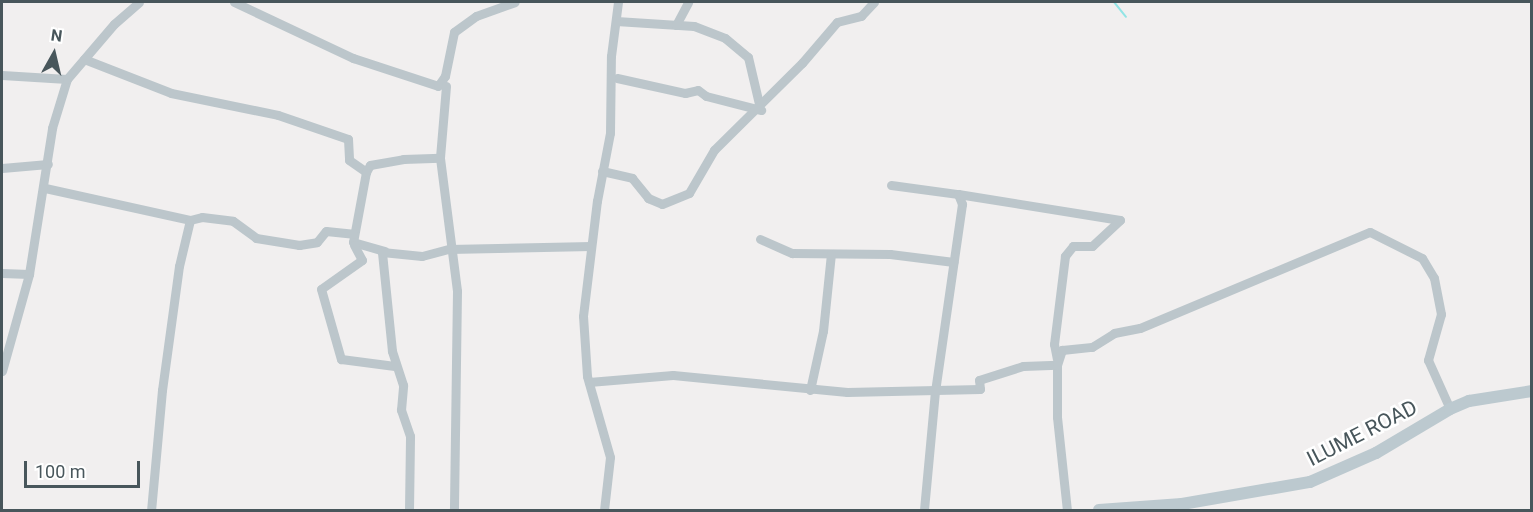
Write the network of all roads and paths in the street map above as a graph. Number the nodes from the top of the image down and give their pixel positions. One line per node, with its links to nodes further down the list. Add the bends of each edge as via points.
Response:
1 (139, 2): 9 (street)
2 (234, 2): 3 (street, via 353,58 438,86 445,76 454,32 476,16)
3 (515, 2)
4 (618, 2): 7 (street)
5 (688, 2): 8 (street)
6 (874, 2): 14 (street, via 861,16 837,22)
7 (616, 21): 8 (street); 18 (street, via 610,133)
8 (676, 25): 14 (street, via 713,32 748,57)
9 (84, 59): 12 (street); 19 (street, via 171,93 278,115 343,136 350,142 349,160)
10 (2, 75): 12 (street)
11 (617, 78): 14 (street, via 685,93 698,90 706,96)
12 (67, 79): 16 (street, via 52,128)
13 (446, 86): 15 (street)
14 (760, 108): 18 (street, via 714,150 689,193 662,204 653,201 632,178)
15 (440, 158): 19 (street, via 370,165); 28 (street)
16 (48, 164): 17 (street); 21 (street)
17 (2, 168)
18 (602, 171): 27 (street)
19 (366, 172): 24 (street)
20 (891, 185): 22 (street)
21 (45, 188): 23 (street); 33 (street)
22 (958, 194): 31 (street, via 962,204); 34 (street, via 1120,220 1092,246 1074,246 1065,256 1054,344)
23 (190, 220): 24 (street, via 202,217 233,221 256,238 299,245 317,242 326,231); 42 (street, via 179,266 162,390)
24 (353, 234): 26 (street)
25 (760, 240): 30 (street, via 792,252)
26 (354, 245): 29 (street); 35 (street, via 362,260 321,289 341,359)
27 (591, 246): 28 (street); 37 (street, via 583,316)
28 (453, 249): 29 (street, via 422,256); 44 (street, via 457,291)
29 (385, 251): 35 (street, via 385,302)
30 (831, 254): 31 (street, via 890,254); 38 (street, via 823,331)
31 (954, 262): 39 (street)
32 (2, 273): 33 (street)
33 (28, 274): 36 (street)
34 (1057, 362): 39 (street, via 1023,366 979,380 980,389); 41 (street, via 1062,350 1092,347 1114,333 1140,328 1370,232 1416,254 1434,278 1441,314 1428,360); 47 (street)
35 (395, 366): 43 (street, via 404,388 401,410 410,436)
36 (2, 371)
37 (589, 382): 38 (street, via 673,375 774,382); 45 (street, via 610,457)
38 (810, 390): 39 (street)
39 (935, 391): 46 (street)
40 (1532, 391): 41 (street, ILUME ROAD, via 1469,401)
41 (1450, 409): 48 (street, ILUME ROAD, via 1376,453 1310,482 1182,504)
42 (151, 510)
43 (410, 510)
44 (454, 510)
45 (604, 510)
46 (924, 510)
47 (1067, 510)
48 (1099, 510)

